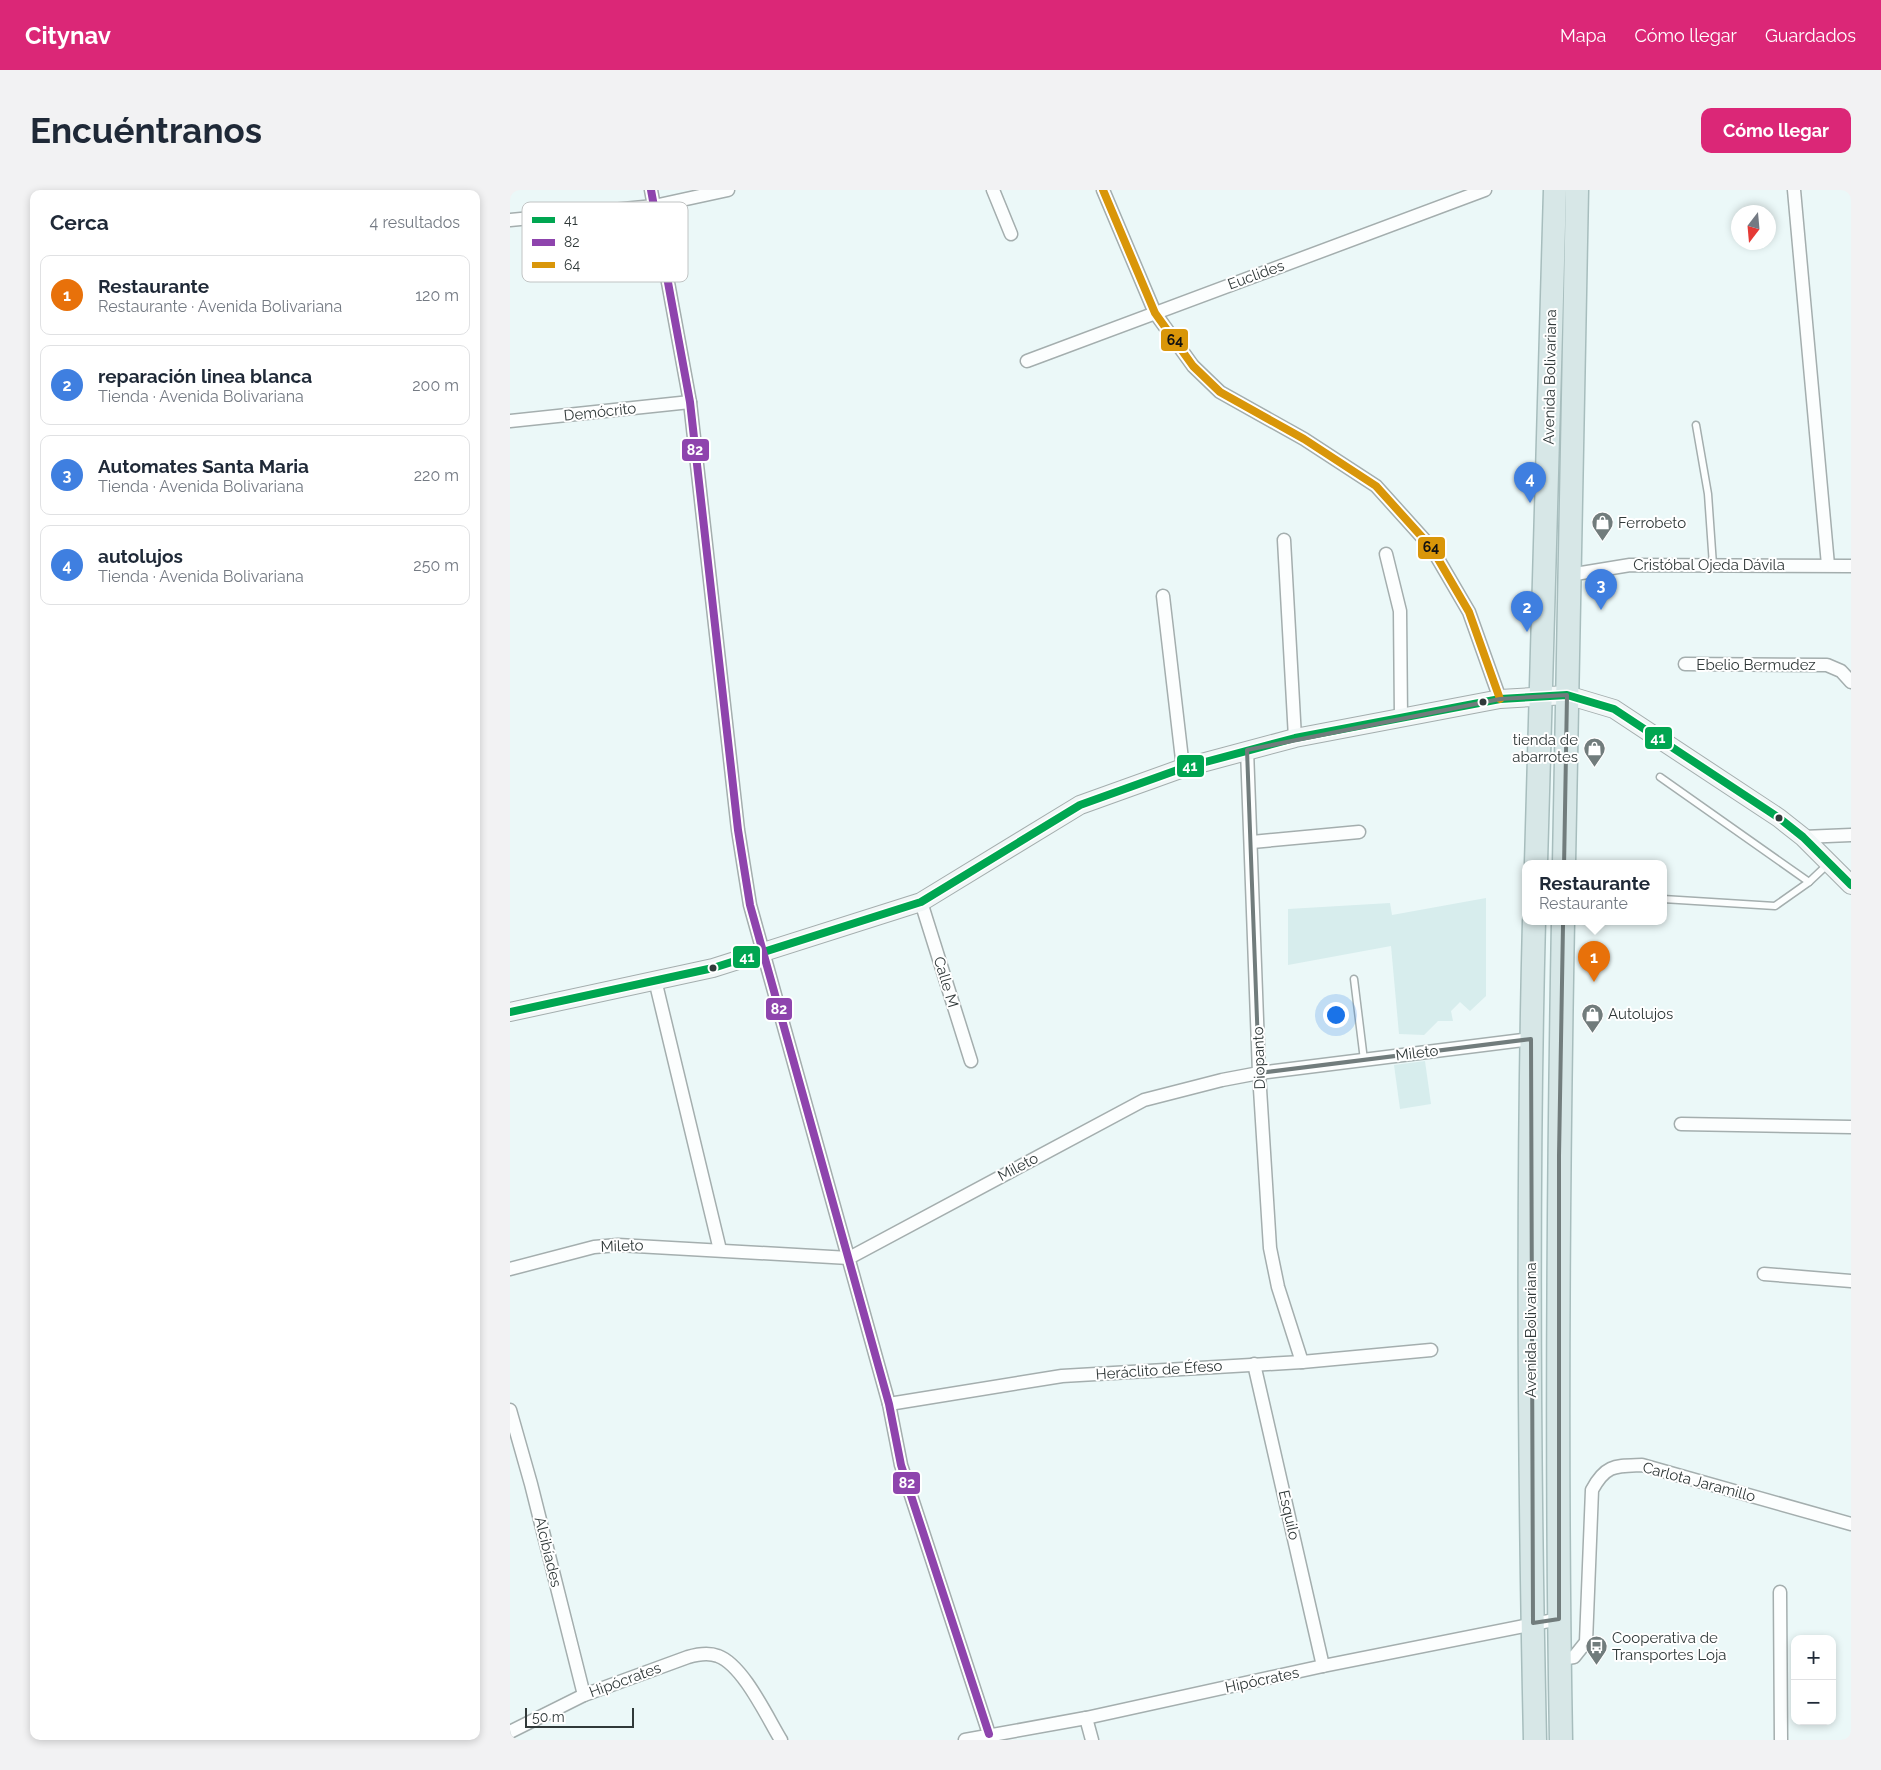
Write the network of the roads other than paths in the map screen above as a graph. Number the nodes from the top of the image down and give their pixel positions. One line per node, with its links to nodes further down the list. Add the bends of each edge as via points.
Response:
1 (728, 190): 8 (street)
2 (993, 190): 9 (street)
3 (1102, 190): 11 (street)
4 (1485, 190): 11 (street, Euclides)
5 (1555, 190): 26 (highway, Avenida Bolivariana)
6 (1577, 190): 21 (highway, Avenida Bolivariana)
7 (1794, 190): 19 (street)
8 (672, 202)
9 (1011, 234)
10 (668, 282): 13 (street)
11 (1155, 313): 12 (street, Euclides); 27 (street, via 1193,366 1220,392 1304,439 1376,486 1430,547 1469,612)
12 (1027, 361)
13 (690, 402): 14 (street, Demócrito); 46 (street, via 738,830 750,905)
14 (510, 421)
15 (1696, 425): 18 (lane, via 1708,494)
16 (1284, 540): 29 (street)
17 (1386, 554): 28 (street, via 1400,611)
18 (1713, 565): 19 (street, Cristóbal Ojeda Dávila); 21 (street, Cristóbal Ojeda Dávila, via 1630,565)
19 (1828, 566): 20 (street, Cristóbal Ojeda Dávila)
20 (1851, 566)
21 (1569, 575): 25 (highway, Avenida Bolivariana)
22 (1163, 596): 31 (street)
23 (1685, 664): 24 (street, Ebelio Bermudez, via 1827,665 1841,671)
24 (1851, 682)
25 (1566, 695): 26 (street); 35 (street, via 1614,709); 38 (highway, Avenida Bolivariana)
26 (1542, 696): 27 (street); 37 (highway, Avenida Bolivariana)
27 (1500, 699): 28 (street)
28 (1402, 718): 29 (street)
29 (1295, 738): 30 (street)
30 (1248, 750): 31 (street); 36 (street, Diopanto)
31 (1183, 768): 43 (street, via 1080,805)
32 (1660, 777): 40 (lane)
33 (1358, 832): 36 (street)
34 (1851, 835): 35 (street)
35 (1803, 836): 39 (street)
36 (1252, 842): 53 (street, Diopanto)
37 (1536, 860)
38 (1564, 860)
39 (1830, 862): 40 (lane); 41 (street)
40 (1809, 882): 42 (lane, via 1774,906)
41 (1851, 884)
42 (1667, 899)
43 (921, 902): 46 (street); 52 (street, Calle M)
44 (1534, 925): 50 (highway, Avenida Bolivariana)
45 (1563, 925): 68 (highway, Avenida Bolivariana, via 1559,1156)
46 (762, 953): 48 (street, via 713,968); 57 (street)
47 (1354, 979): 51 (lane)
48 (655, 980): 49 (street); 56 (street)
49 (510, 1012)
50 (1531, 1039): 51 (street, Mileto); 69 (highway, Avenida Bolivariana)
51 (1364, 1060): 53 (street, Mileto)
52 (971, 1061)
53 (1259, 1074): 57 (street, Mileto, via 1144,1100); 62 (street, Diopanto, via 1270,1248 1278,1287)
54 (1681, 1124): 55 (street)
55 (1851, 1126)
56 (720, 1250): 57 (street, Mileto); 58 (street, Mileto, via 618,1245 594,1247)
57 (849, 1258): 64 (street)
58 (510, 1269)
59 (1764, 1274): 60 (street)
60 (1851, 1281)
61 (1431, 1350): 62 (street, Heráclito de Éfeso)
62 (1302, 1362): 63 (street, Heráclito de Éfeso)
63 (1254, 1364): 64 (street, Heráclito de Éfeso, via 1062,1376); 71 (street, Esquilo)
64 (889, 1404): 75 (street, via 902,1466)
65 (510, 1410): 72 (street, Alcibíades)
66 (1851, 1524): 70 (street, Carlota Jaramillo, via 1642,1466 1619,1466 1600,1474 1592,1490 1586,1642 1574,1657)
67 (1780, 1592): 81 (street)
68 (1559, 1619): 69 (street, Hipócrates); 70 (highway, Avenida Bolivariana)
69 (1532, 1622): 71 (street, Hipócrates); 79 (highway, Avenida Bolivariana)
70 (1560, 1659): 80 (highway, Avenida Bolivariana)
71 (1324, 1666): 73 (street, Hipócrates)
72 (584, 1695): 74 (street, Hipócrates); 77 (street, Hipócrates, via 688,1657 704,1653 717,1655 729,1661 739,1672)
73 (1086, 1718): 75 (street, Hipócrates); 78 (street)
74 (510, 1732)
75 (989, 1734): 76 (street, Hipócrates)
76 (972, 1739)
77 (780, 1740)
78 (1092, 1740)
79 (1535, 1740)
80 (1561, 1740)
81 (1781, 1740)

